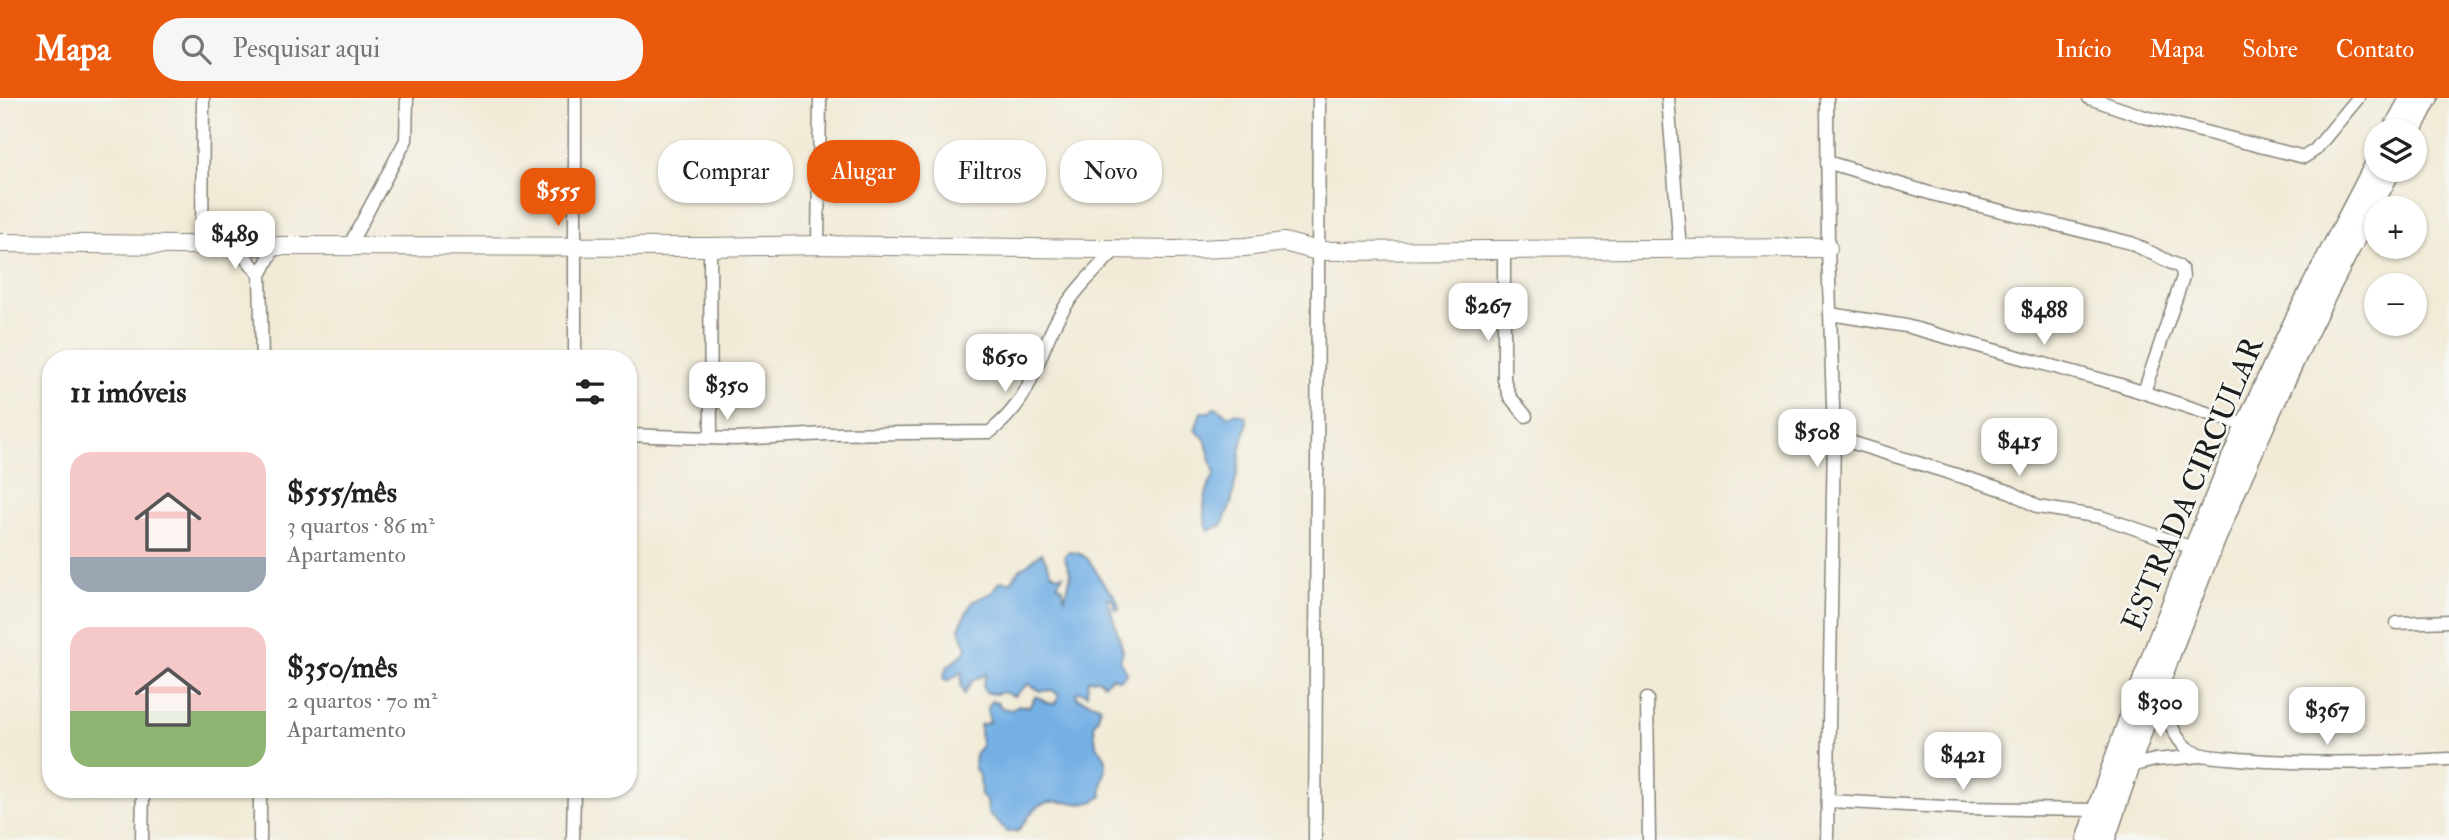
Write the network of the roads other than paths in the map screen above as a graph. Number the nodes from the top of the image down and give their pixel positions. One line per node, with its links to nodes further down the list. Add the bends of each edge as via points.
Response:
1 (203, 98): 18 (street)
2 (407, 98): 22 (street, via 405,141)
3 (575, 98): 23 (street)
4 (820, 98): 19 (street)
5 (1319, 98): 28 (street)
6 (1668, 98): 27 (street)
7 (1826, 98): 14 (street)
8 (2088, 98): 9 (street, via 2304,157)
9 (2358, 98)
10 (2410, 98): 12 (main road)
11 (2428, 98): 13 (main road)
12 (2399, 119)
13 (2417, 119)
14 (1827, 162): 25 (street); 34 (street, via 1936,195 2131,243 2178,265 2183,277)
15 (2366, 182): 36 (main road, ESTRADA CIRCULAR)
16 (2385, 182): 43 (main road, ESTRADA CIRCULAR, via 2300,348 2217,534)
17 (0, 243): 18 (street)
18 (202, 245): 20 (street)
19 (818, 245): 24 (street); 26 (street)
20 (232, 246): 21 (street); 30 (street)
21 (275, 246): 22 (street); 30 (street)
22 (349, 246): 23 (street)
23 (575, 246): 24 (street); 33 (street)
24 (710, 247): 39 (street)
25 (1828, 248): 27 (street); 31 (street)
26 (1116, 249): 28 (street, via 1234,248 1284,242); 39 (street, via 1079,286 1058,319 1018,406 990,432)
27 (1680, 249): 29 (street)
28 (1318, 251): 29 (street); 56 (street)
29 (1504, 251): 35 (street, via 1504,380 1510,397)
30 (260, 275): 32 (street)
31 (1830, 314): 34 (street, via 1906,326); 38 (street)
32 (262, 350)
33 (575, 350)
34 (2144, 392): 36 (street)
35 (1527, 416)
36 (2247, 426): 40 (main road, ESTRADA CIRCULAR)
37 (637, 435): 39 (street)
38 (1834, 437): 40 (street, via 2011,492 2038,507 2101,517); 51 (street)
39 (711, 438)
40 (2193, 548): 52 (main road, ESTRADA CIRCULAR)
41 (2449, 621): 42 (street)
42 (2397, 623)
43 (2158, 684): 45 (street, via 2184,746); 47 (main road, ESTRADA CIRCULAR)
44 (1647, 699): 57 (street)
45 (2204, 755): 46 (street, via 2323,764); 47 (street)
46 (2449, 759)
47 (2130, 766): 60 (main road, ESTRADA CIRCULAR)
48 (143, 798): 53 (street)
49 (260, 798): 54 (street)
50 (574, 798): 55 (street)
51 (1828, 801): 52 (street); 58 (street)
52 (2097, 810): 59 (main road, ESTRADA CIRCULAR)
53 (142, 840)
54 (260, 840)
55 (573, 840)
56 (1315, 840)
57 (1649, 840)
58 (1827, 840)
59 (2087, 840)
60 (2105, 840)

